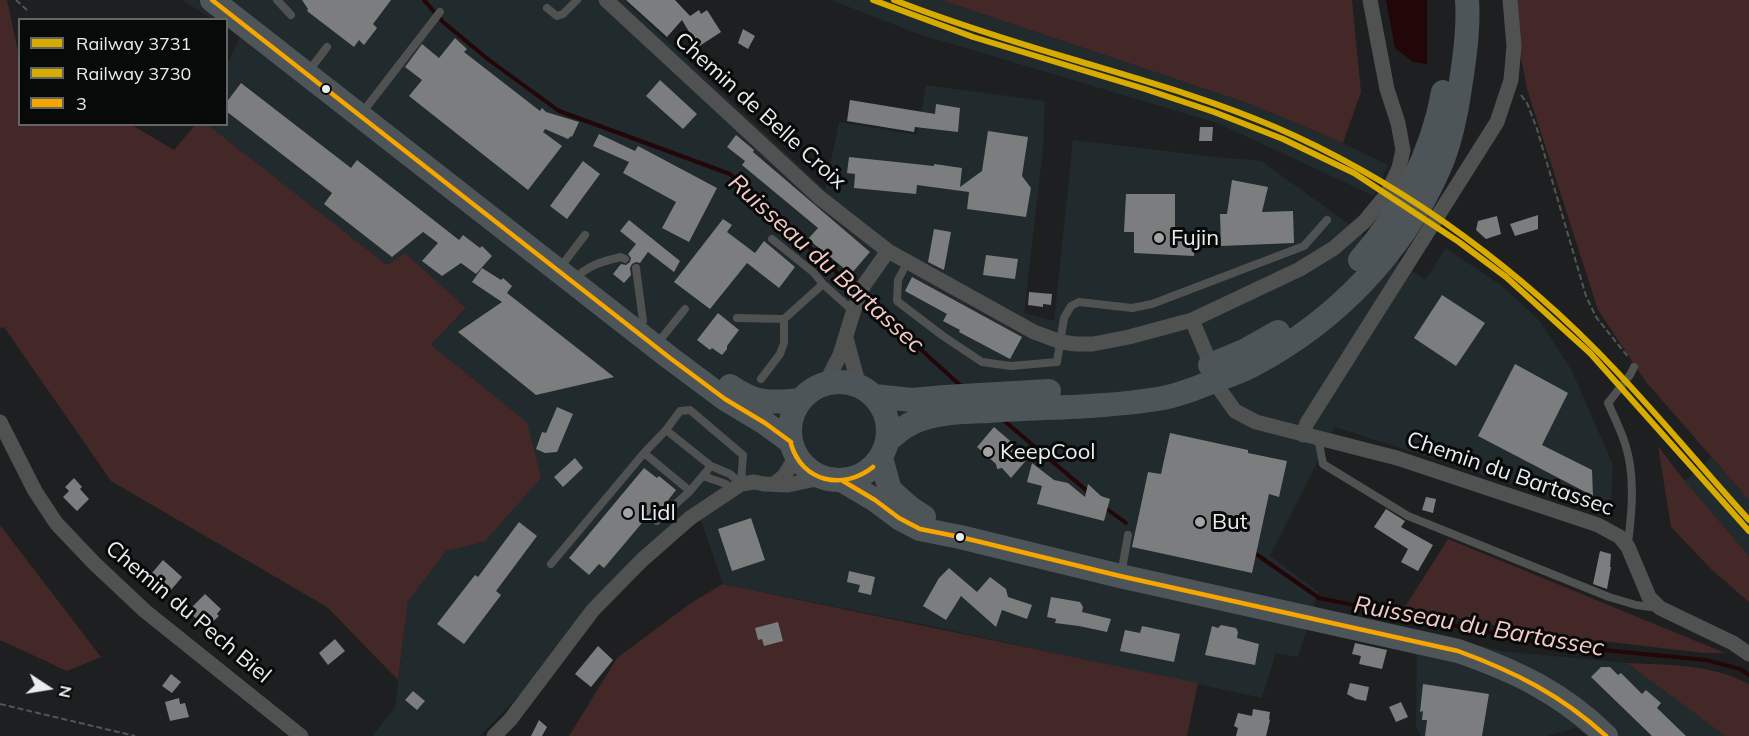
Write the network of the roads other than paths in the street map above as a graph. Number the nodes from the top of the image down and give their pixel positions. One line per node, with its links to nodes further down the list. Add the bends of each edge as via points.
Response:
1 (212, 0): 13 (main road)
2 (232, 0): 13 (main road)
3 (277, 0): 12 (lane)
4 (577, 0): 10 (lane, via 557,16)
5 (606, 0): 18 (street, Chemin de Belle Croix, via 819,197)
6 (1370, 0): 28 (street, Chemin de Belle Croix, via 1402,150 1387,195 1334,248 1300,269)
7 (1450, 0): 40 (main road, via 1449,61 1440,109 1422,164 1376,242 1343,281 1299,319 1246,350 1197,370 1154,383)
8 (1467, 0): 40 (main road, via 1458,102 1439,168 1416,214 1353,293 1307,333 1254,365 1203,386 1159,399 1092,406)
9 (1510, 0): 44 (street, via 1514,46 1511,80 1497,122 1307,423)
10 (547, 8)
11 (440, 12): 14 (lane)
12 (291, 15)
13 (316, 62): 14 (main road)
14 (363, 111): 22 (main road)
15 (1327, 220): 32 (lane, via 1304,246 1152,304 1132,308 1079,302 1071,306 1064,318)
16 (585, 234): 22 (lane)
17 (772, 239): 23 (lane)
18 (888, 251): 20 (street, Chemin de Belle Croix); 24 (street, via 864,285)
19 (625, 259): 22 (lane)
20 (907, 262): 32 (street, Chemin de Belle Croix, via 1034,332); 32 (lane, via 898,280 897,301 982,362 1011,366 1058,362)
21 (636, 268): 29 (lane)
22 (569, 271): 29 (main road)
23 (823, 284): 24 (lane); 27 (lane)
24 (855, 308): 30 (street)
25 (684, 309): 31 (lane)
26 (737, 318): 27 (lane)
27 (784, 319): 35 (lane, via 780,354)
28 (1192, 320): 32 (street, Chemin de Belle Croix, via 1093,344); 33 (street)
29 (639, 326): 31 (main road)
30 (846, 338): 36 (street); 38 (street)
31 (659, 341): 39 (main road, via 744,396 770,403); 45 (main road, via 725,399 765,423)
32 (1060, 342)
33 (1208, 358)
34 (1634, 367): 57 (lane, via 1608,403 1630,465)
35 (761, 379)
36 (825, 384): 38 (main road, via 848,383); 39 (main road)
37 (1220, 390): 44 (street, Chemin du Bartassec, via 1234,411 1256,422)
38 (866, 391): 41 (main road); 46 (main road, via 883,409 888,425)
39 (801, 400): 45 (main road, via 790,427)
40 (1016, 400): 41 (main road)
41 (946, 405): 46 (main road, via 907,425)
42 (0, 422): 62 (street, Chemin du Pech Biel, via 56,523 94,563 145,611)
43 (666, 430): 47 (lane); 48 (lane); 52 (lane, via 680,411 690,410 743,455)
44 (1311, 436): 57 (street, Chemin du Bartassec, via 1397,458 1598,525 1620,537); 60 (lane, via 1323,464 1408,516 1609,597)
45 (794, 449): 50 (main road, via 811,472); 51 (street, via 784,476)
46 (884, 449): 50 (main road, via 871,470 858,477); 56 (main road, via 890,490 909,507)
47 (644, 453): 53 (lane); 58 (lane)
48 (711, 466): 49 (lane); 52 (lane, via 730,474)
49 (703, 476): 52 (lane); 53 (lane)
50 (832, 479): 51 (street); 56 (main road, via 920,529)
51 (774, 484): 52 (street, via 754,482)
52 (736, 486): 63 (street, via 682,525 593,610)
53 (690, 491): 54 (lane)
54 (657, 521)
55 (1128, 535): 59 (lane)
56 (960, 537): 59 (main road)
57 (1628, 547): 60 (street, Chemin du Bartassec, via 1649,597)
58 (551, 564)
59 (1120, 576): 64 (main road, via 1458,651 1530,680 1565,700)
60 (1659, 608): 61 (street)
61 (1749, 654)
62 (301, 736)
63 (494, 736)
64 (1606, 736)

